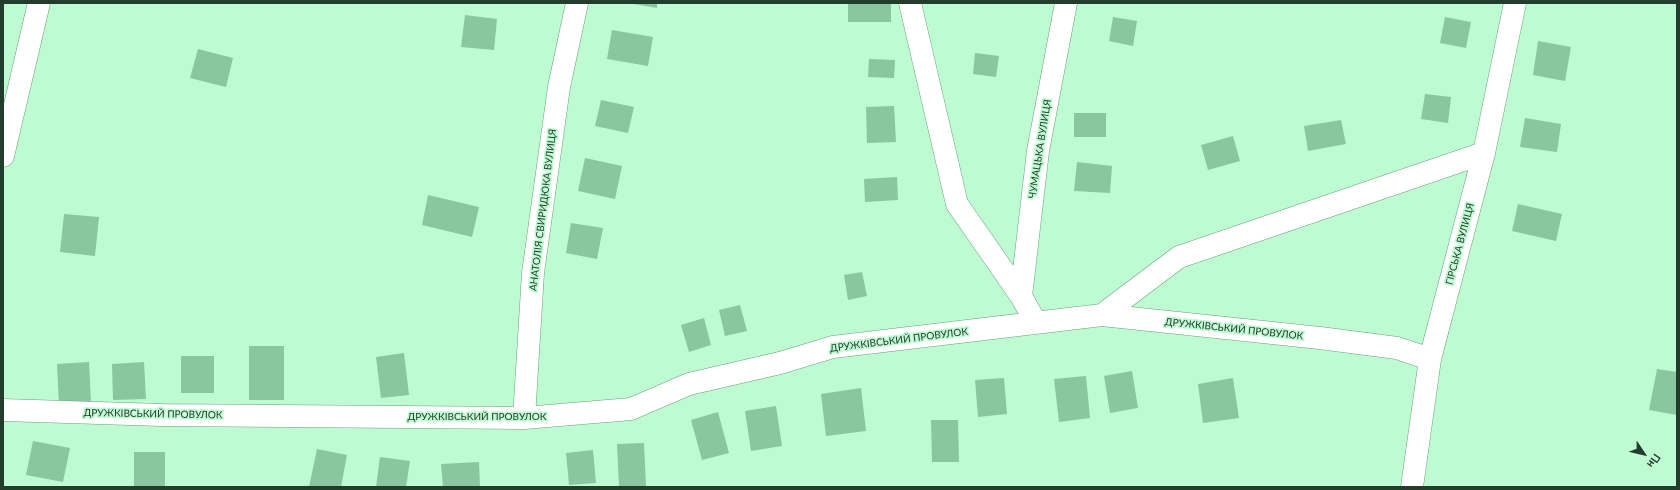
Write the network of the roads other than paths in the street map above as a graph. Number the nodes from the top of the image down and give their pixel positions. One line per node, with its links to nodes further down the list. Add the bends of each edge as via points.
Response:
1 (39, 3): 7 (street)
2 (577, 3): 13 (street, АНАТОЛІЯ СВИРИДЮКА ВУЛИЦЯ, via 559,87 533,274)
3 (910, 3): 8 (street, via 957,204)
4 (1066, 3): 8 (street, ЧУМАЦЬКА ВУЛИЦЯ, via 1038,151)
5 (1515, 3): 6 (street, ГІРСЬКА ВУЛИЦЯ)
6 (1484, 153): 9 (street, via 1179,257); 11 (street, ГІРСЬКА ВУЛИЦЯ)
7 (3, 156)
8 (1021, 296): 10 (street)
9 (1102, 315): 10 (street, ДРУЖКІВСЬКИЙ ПРОВУЛОК); 11 (street, ДРУЖКІВСЬКИЙ ПРОВУЛОК, via 1397,348)
10 (1036, 323): 13 (street, ДРУЖКІВСЬКИЙ ПРОВУЛОК, via 833,347 780,363 689,384 631,409)
11 (1430, 359): 14 (street, ГІРСЬКА ВУЛИЦЯ)
12 (3, 410): 13 (street, ДРУЖКІВСЬКИЙ ПРОВУЛОК, via 162,415)
13 (524, 418)
14 (1412, 487)

